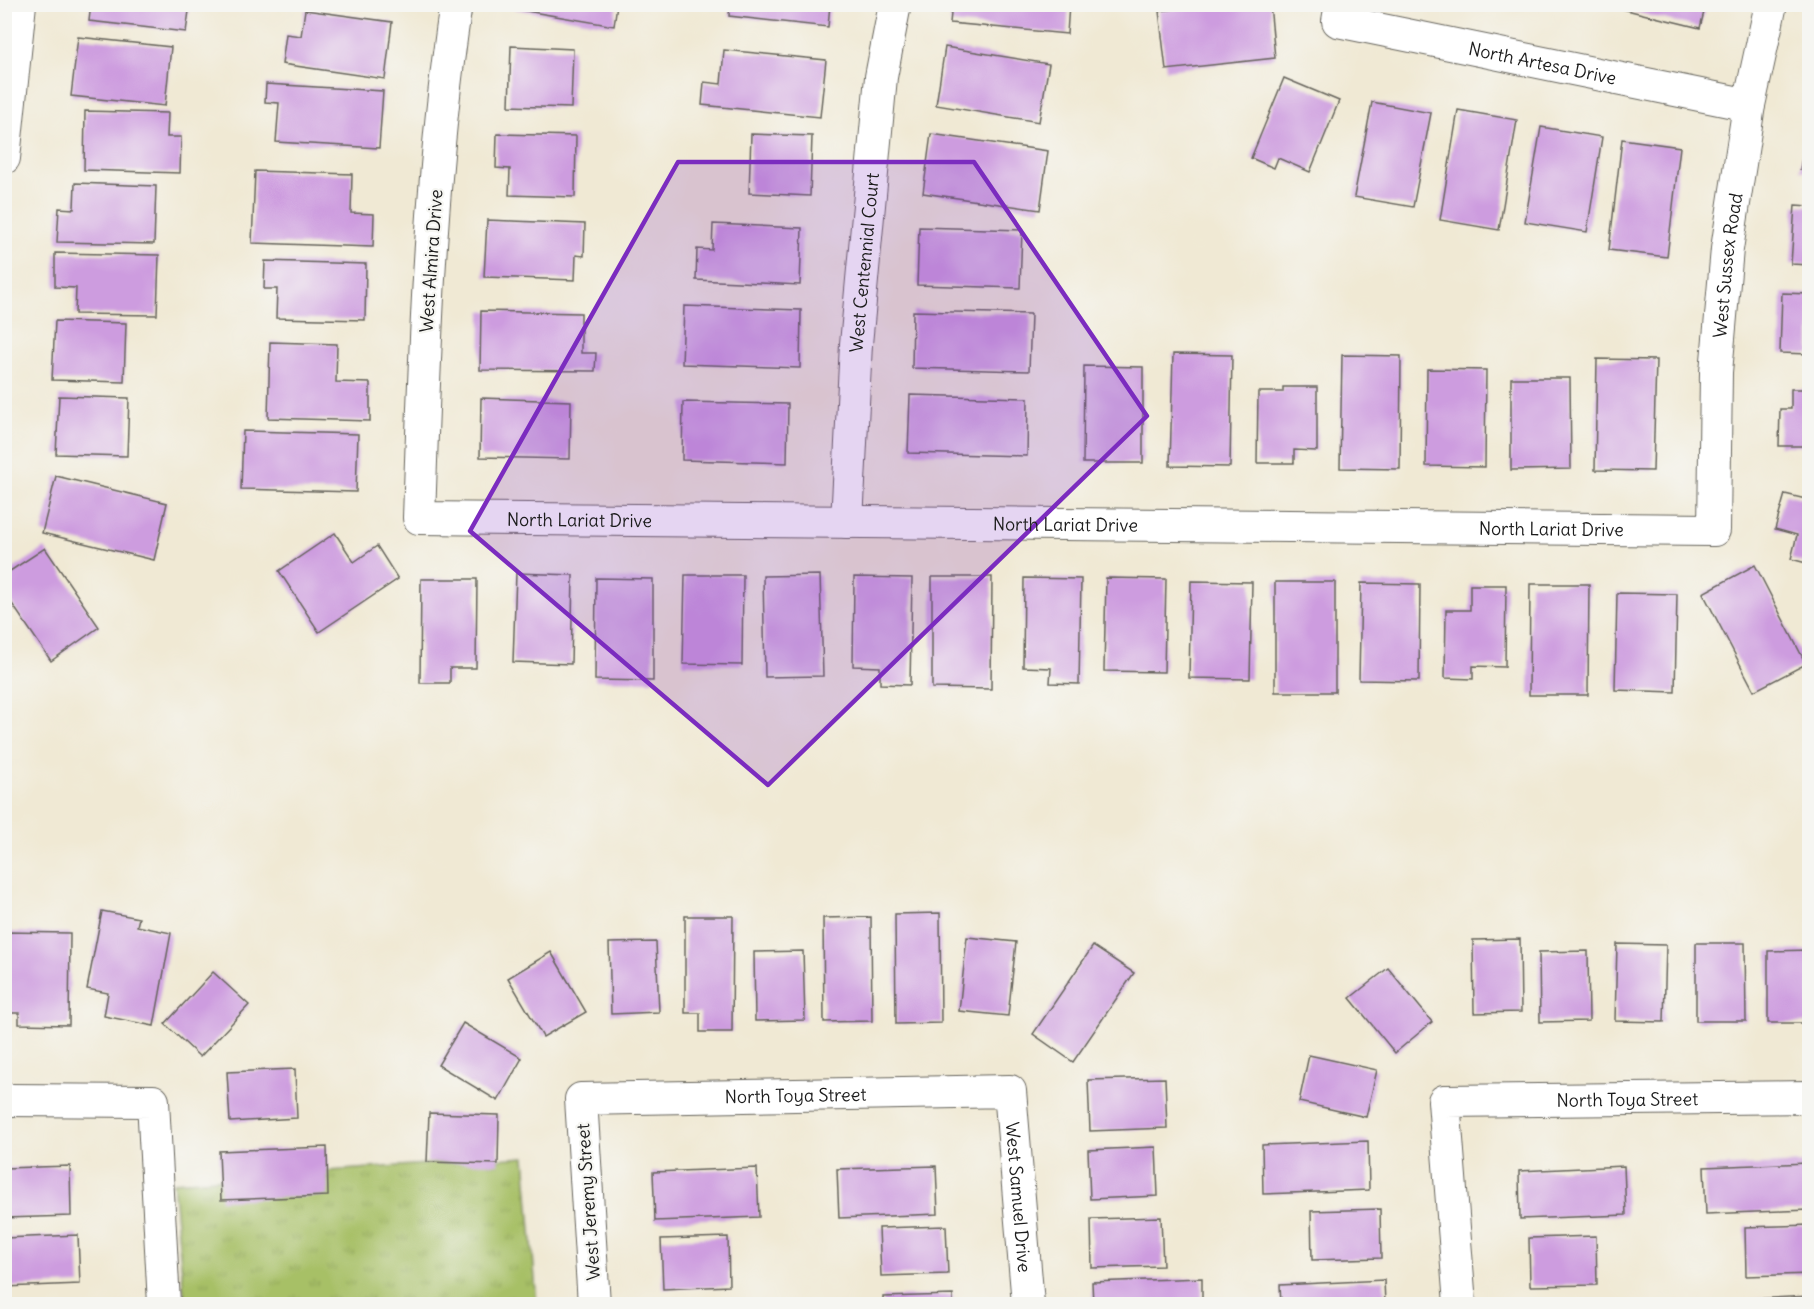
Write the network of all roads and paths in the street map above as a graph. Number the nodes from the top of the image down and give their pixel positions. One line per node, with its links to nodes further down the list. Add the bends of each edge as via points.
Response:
1 (20, 4): 7 (street)
2 (456, 4): 8 (street, West Almira Drive, via 446,69 426,310)
3 (894, 4): 9 (street, West Centennial Court, via 881,77 856,345)
4 (1771, 4): 6 (street, West Sussex Road)
5 (1339, 13): 6 (street, North Artesa Drive)
6 (1749, 105): 10 (street, West Sussex Road, via 1727,249 1716,372)
7 (4, 158)
8 (419, 518): 9 (street, North Lariat Drive)
9 (847, 522): 10 (street, North Lariat Drive)
10 (1714, 530)
11 (1010, 1091): 13 (street, North Toya Street); 17 (street, West Samuel Drive)
12 (1809, 1097): 18 (street, North Toya Street, via 1444,1101)
13 (581, 1099): 16 (street, West Jeremy Street)
14 (4, 1100): 15 (street, via 153,1101)
15 (164, 1305)
16 (594, 1305)
17 (1028, 1305)
18 (1460, 1305)

